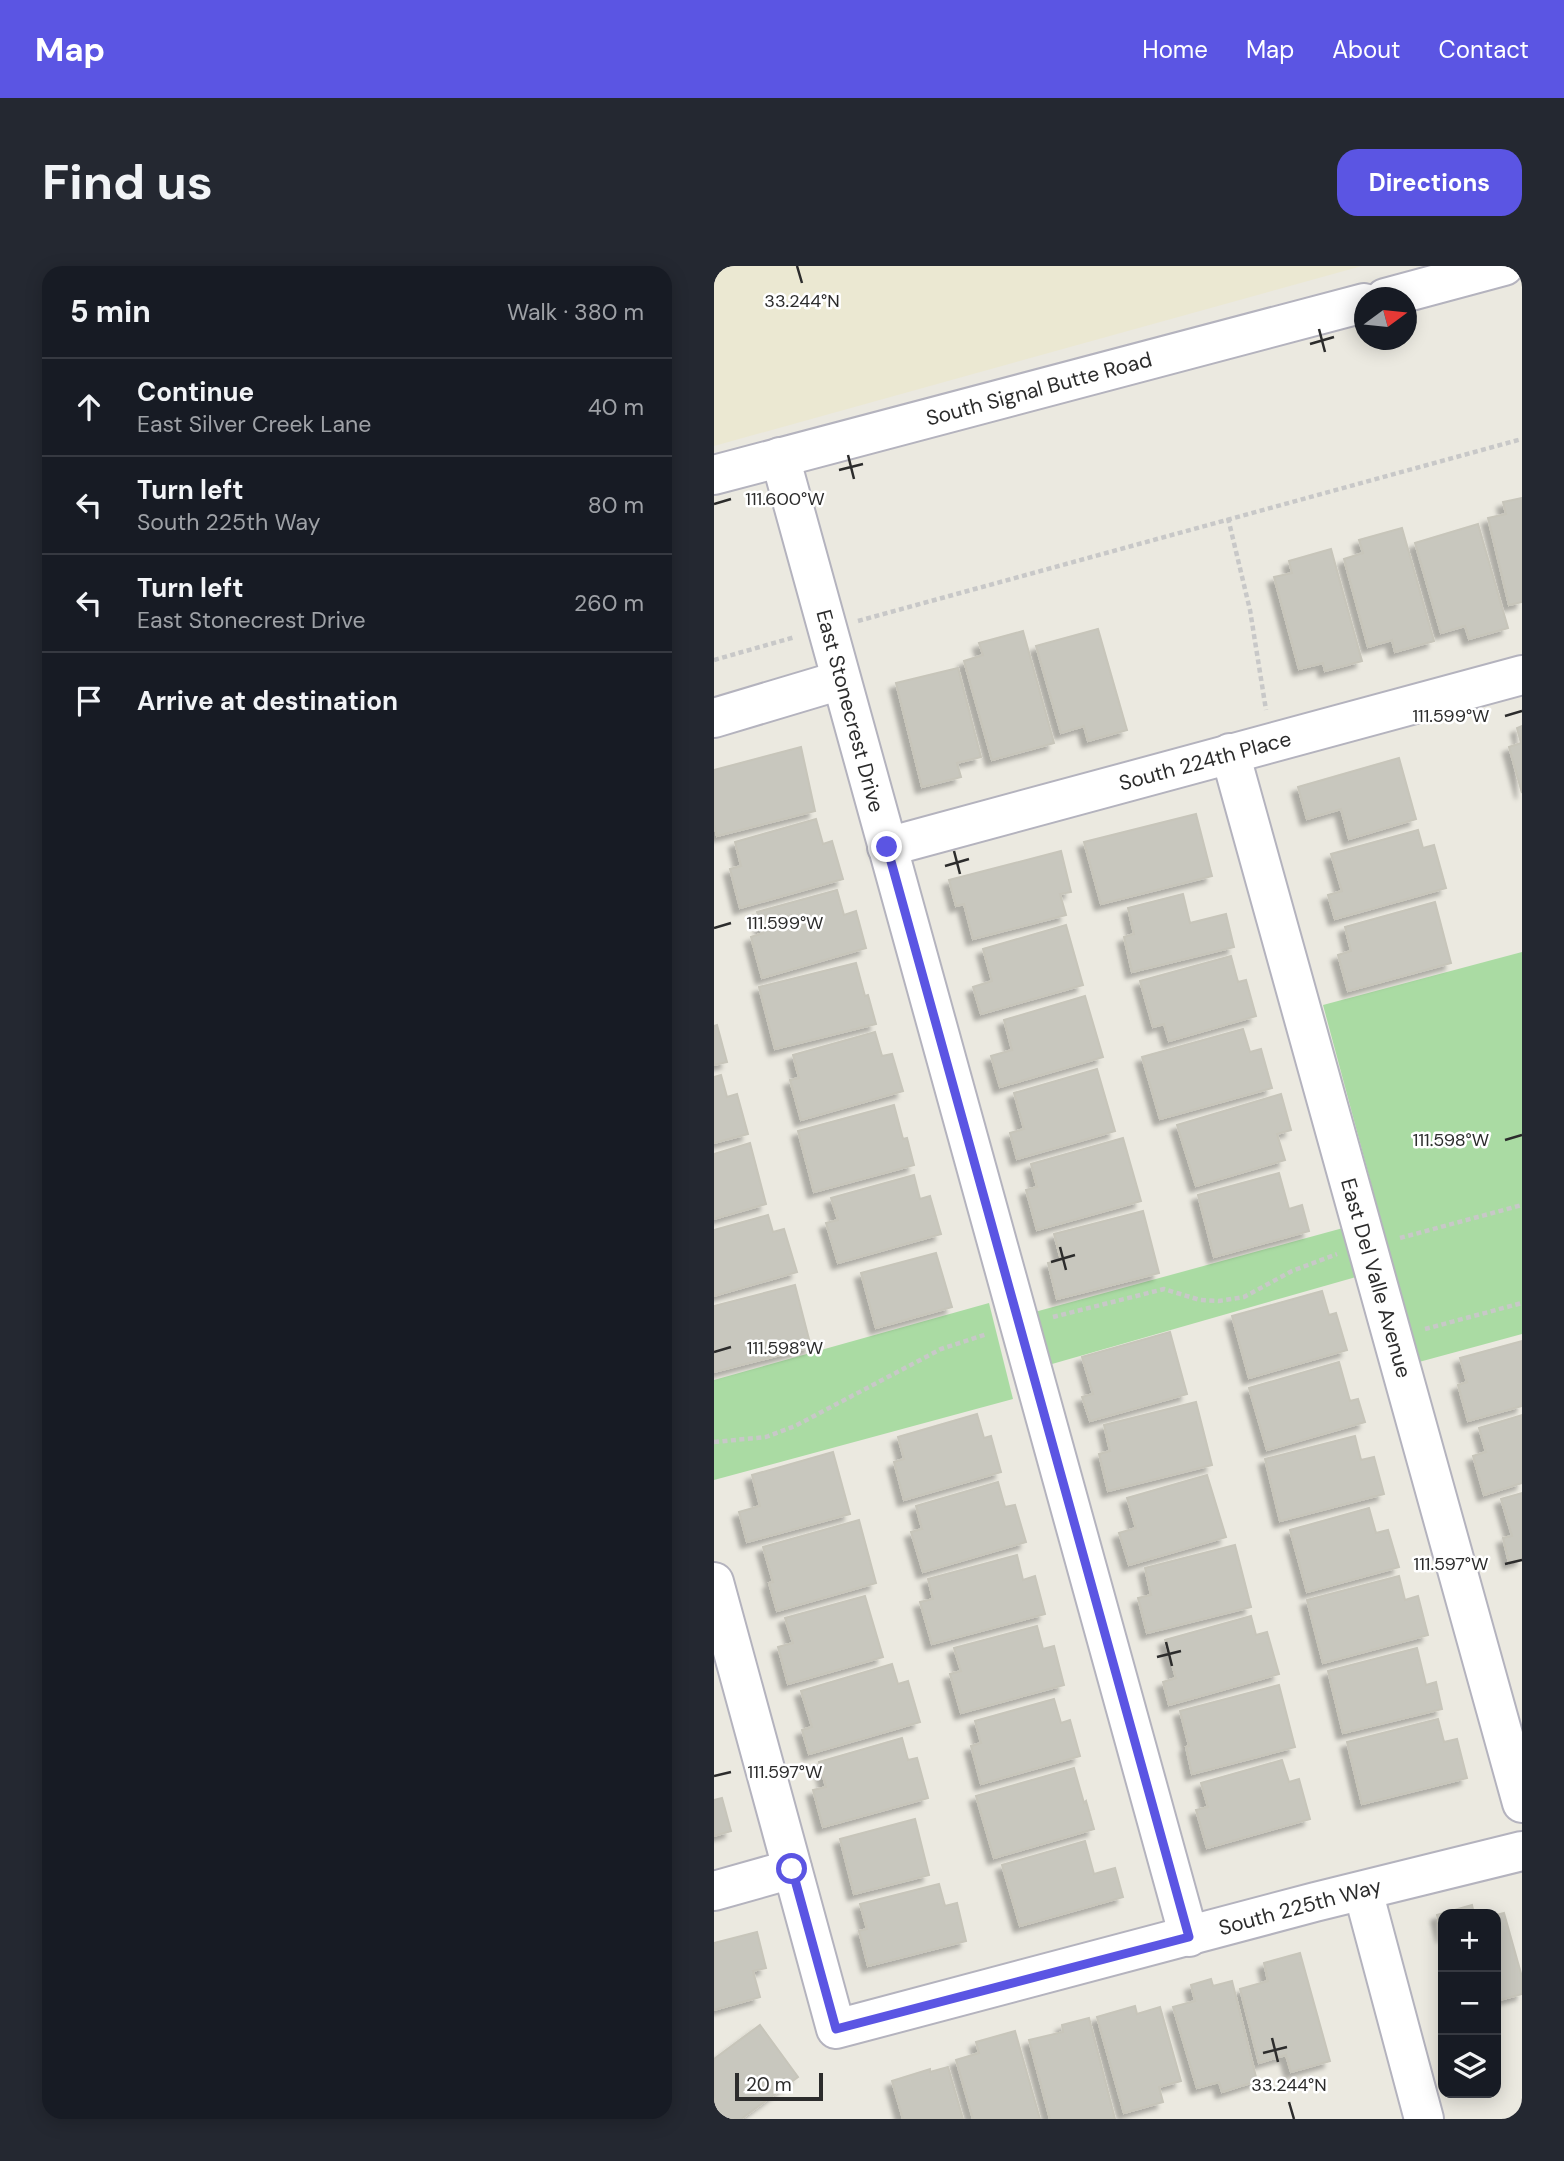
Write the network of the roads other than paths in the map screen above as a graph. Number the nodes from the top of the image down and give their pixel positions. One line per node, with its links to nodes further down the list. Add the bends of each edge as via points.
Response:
1 (1496, 267): 2 (street)
2 (1417, 289)
3 (1354, 306): 4 (street, South Signal Butte Road)
4 (780, 457): 5 (street, South Signal Butte Road); 7 (street, East Stonecrest Drive)
5 (714, 475)
6 (1522, 675): 9 (street, South 224th Place)
7 (841, 680): 8 (street); 10 (street, East Stonecrest Drive)
8 (714, 718)
9 (1230, 753): 10 (street, South 224th Place); 12 (street, East Del Valle Avenue)
10 (887, 847): 17 (street, East Stonecrest Drive)
11 (714, 1582): 14 (street)
12 (1522, 1803)
13 (1522, 1851): 16 (street, South 225th Way)
14 (792, 1869): 15 (street); 17 (street, South 225th Way, via 836,2029)
15 (714, 1891)
16 (1363, 1891): 17 (street, South 225th Way); 18 (street)
17 (1189, 1937)
18 (1424, 2119)

